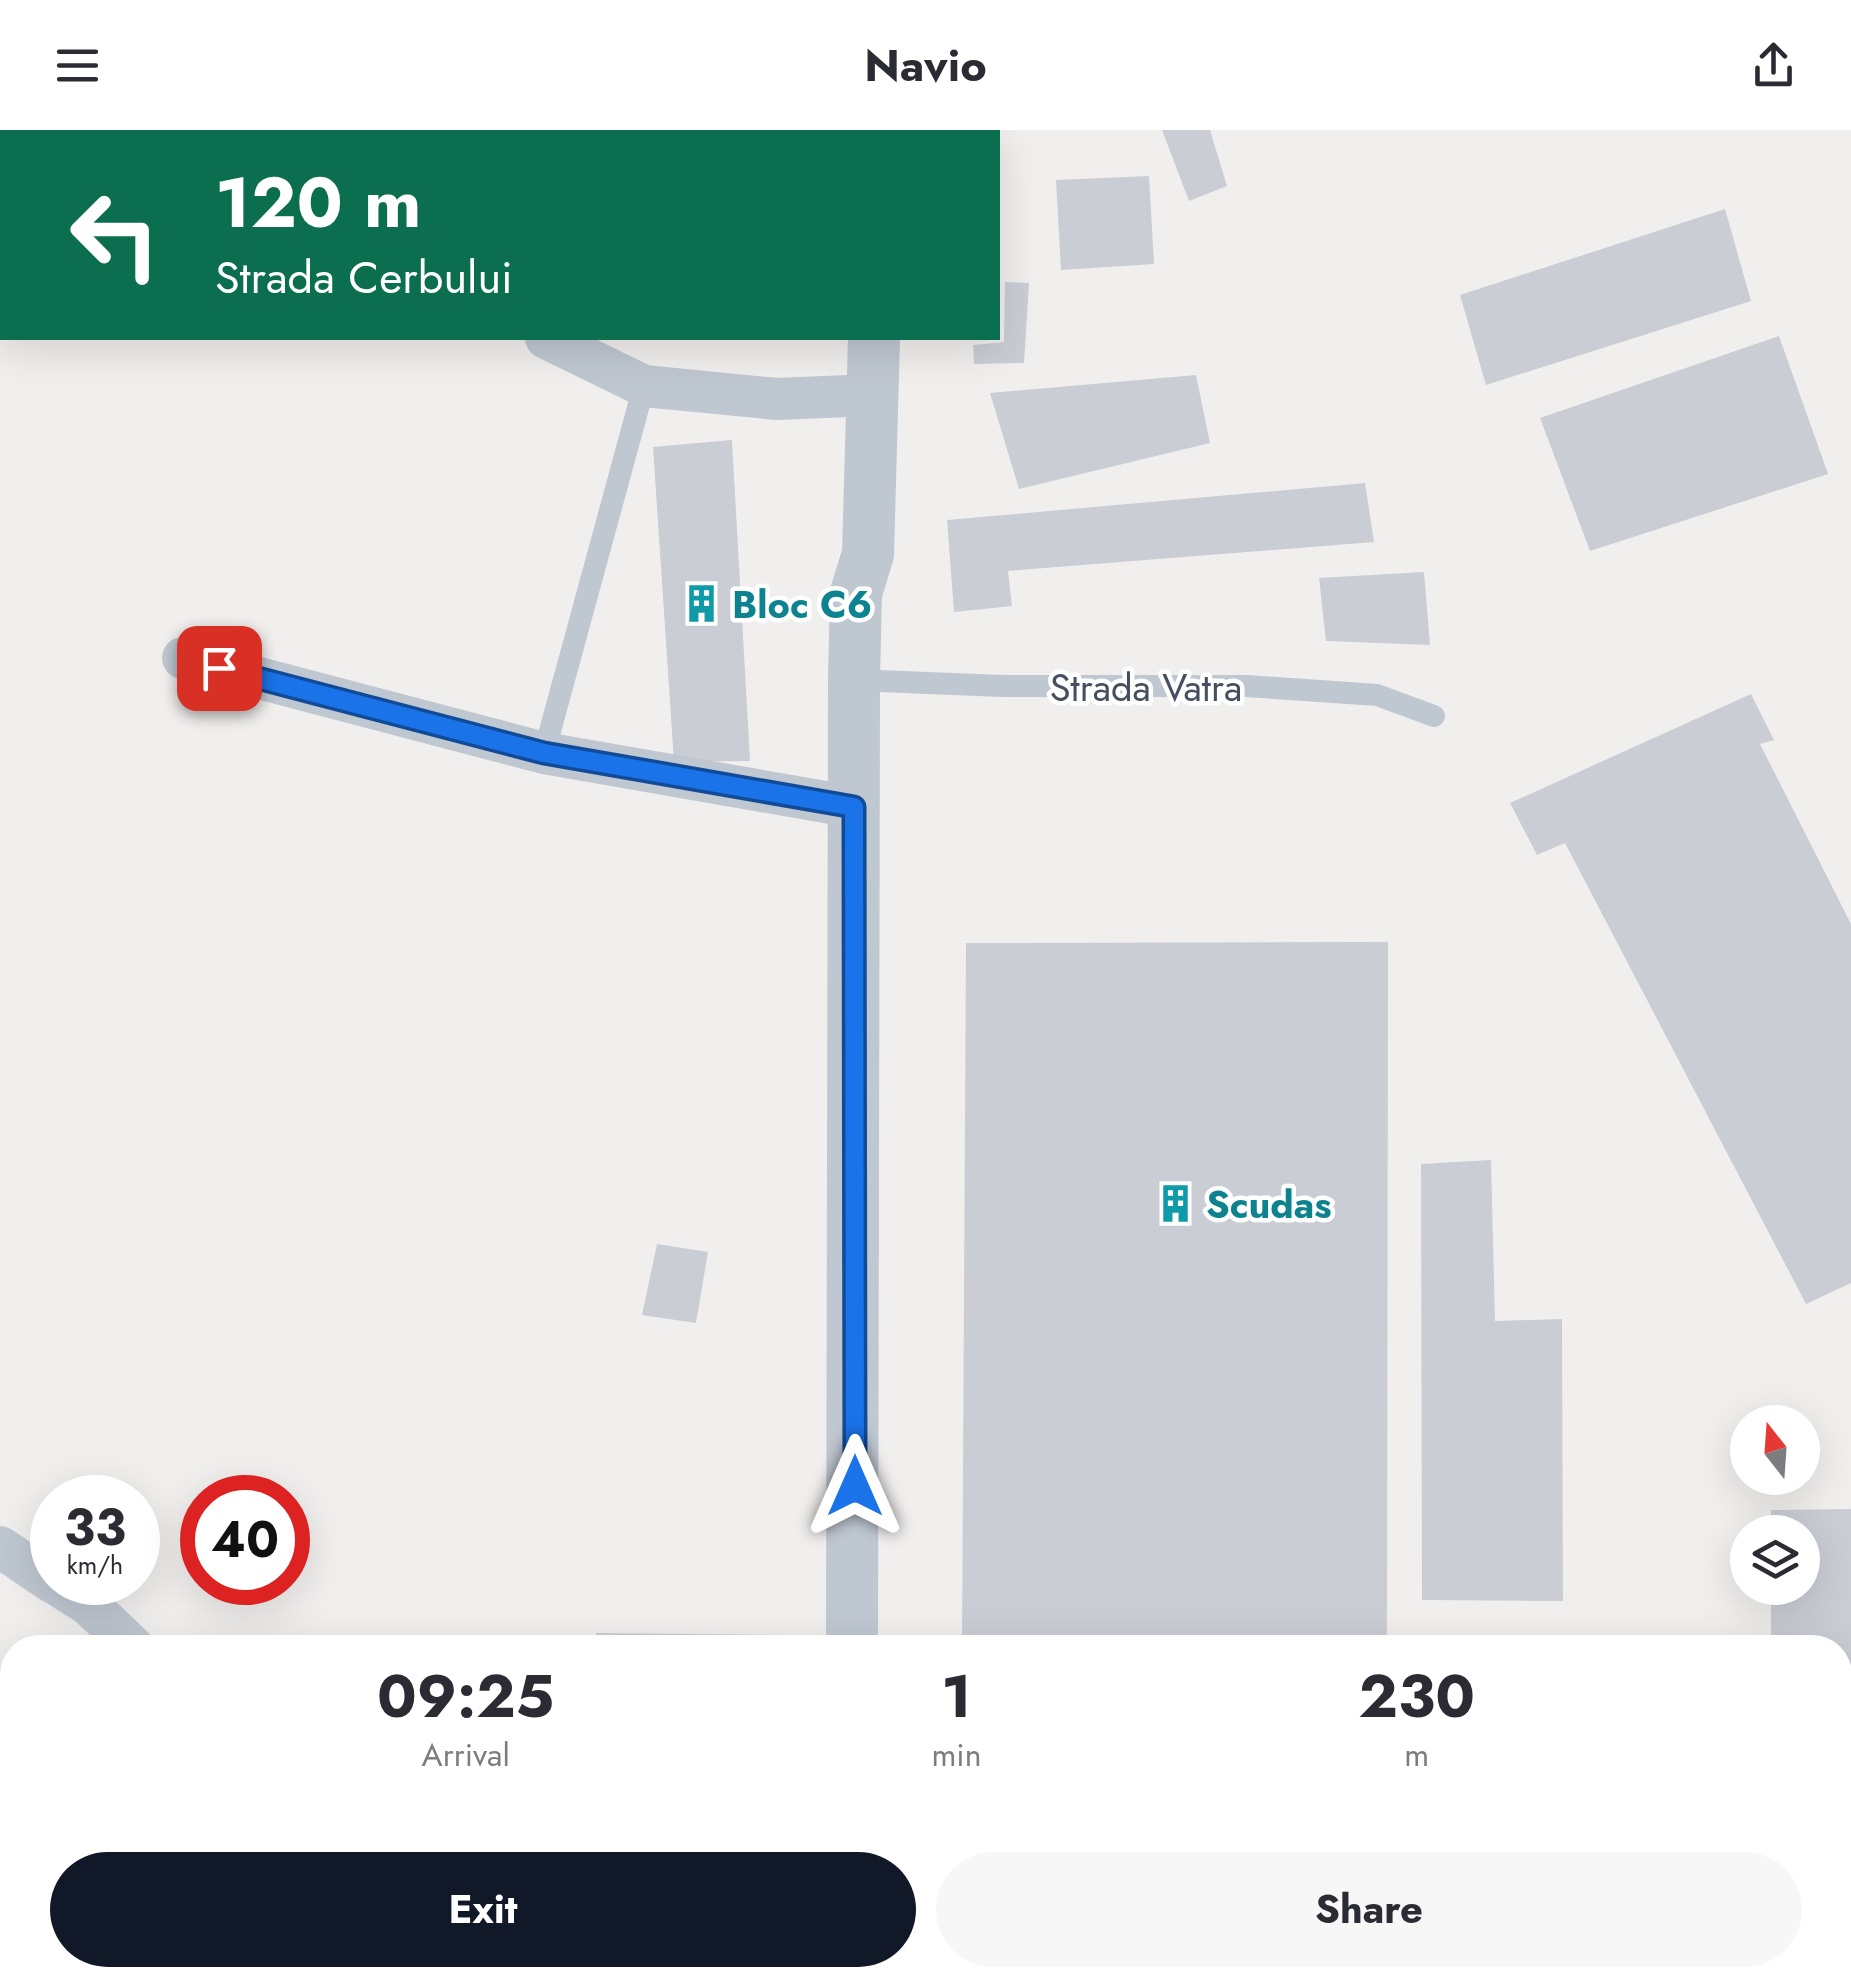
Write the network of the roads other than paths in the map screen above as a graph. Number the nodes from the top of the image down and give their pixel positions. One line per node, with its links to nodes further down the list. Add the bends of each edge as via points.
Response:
1 (550, 340): 4 (street)
2 (842, 340): 5 (street)
3 (873, 340): 5 (street)
4 (644, 386): 5 (street, via 715,396); 9 (lane)
5 (857, 396): 7 (street, via 868,554 856,593)
6 (183, 658): 9 (street)
7 (854, 680): 8 (lane, Strada Vatra, via 1246,686 1377,696); 10 (street)
8 (1434, 716)
9 (544, 753): 10 (street)
10 (854, 807): 15 (street)
11 (0, 1547): 12 (street)
12 (30, 1567)
13 (89, 1605): 14 (street)
14 (120, 1635)
15 (852, 1635)

